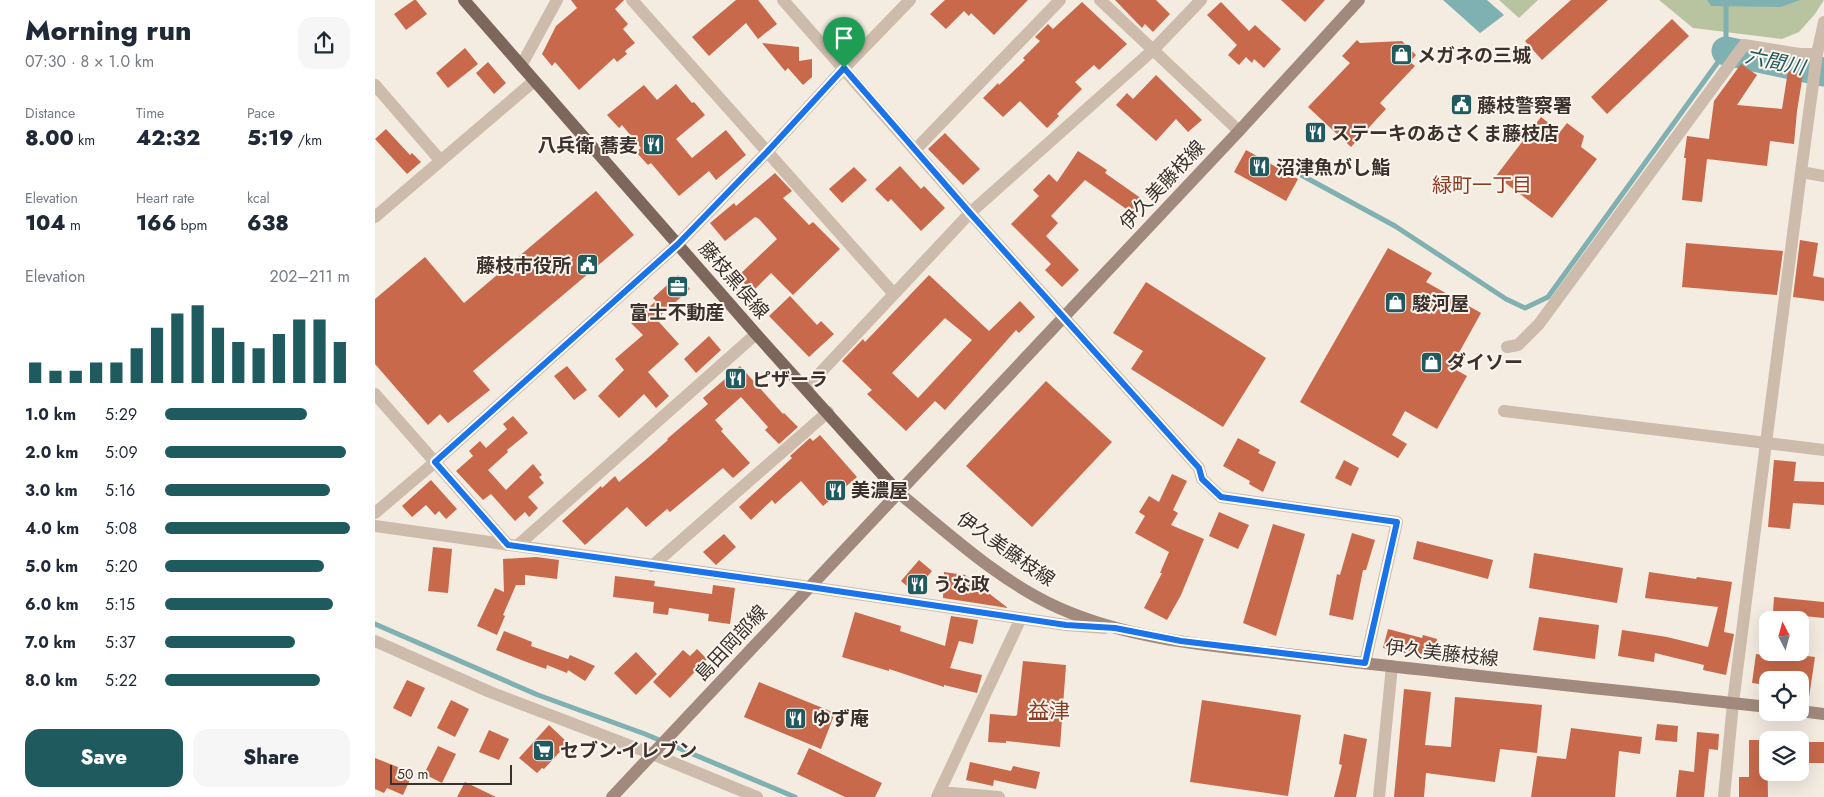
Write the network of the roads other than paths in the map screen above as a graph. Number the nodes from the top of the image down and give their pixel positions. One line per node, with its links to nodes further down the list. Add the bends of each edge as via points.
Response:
1 (464, 0): 13 (main road, 藤枝黒俣線)
2 (557, 0): 13 (street)
3 (632, 0): 19 (street)
4 (783, 0): 14 (street)
5 (910, 0): 14 (street)
6 (1060, 0): 18 (street)
7 (1101, 0): 11 (street)
8 (1201, 0): 11 (street)
9 (1359, 0): 17 (main road, 伊久美藤枝線)
10 (1824, 22): 12 (street)
11 (1153, 50): 17 (street); 23 (street)
12 (1817, 54): 21 (street); 29 (street, via 1744,44 1539,324 1518,345)
13 (521, 66): 15 (main road, 藤枝黒俣線)
14 (844, 68): 18 (street); 19 (street)
15 (534, 81): 20 (street); 25 (main road, 藤枝黒俣線)
16 (375, 85): 20 (street)
17 (1239, 131): 27 (main road, 伊久美藤枝線)
18 (915, 150): 23 (street)
19 (767, 152): 25 (street); 26 (street)
20 (440, 160): 24 (street)
21 (1801, 172): 22 (street); 34 (street)
22 (1824, 176)
23 (970, 213): 26 (street); 27 (street)
24 (375, 217)
25 (678, 244): 28 (main road, 藤枝黒俣線); 36 (street)
26 (894, 294): 30 (street)
27 (1063, 317): 37 (main road, 伊久美藤枝線); 46 (street, via 1199,468 1202,479 1221,497 1397,522)
28 (756, 334): 30 (main road, 藤枝黒俣線); 40 (street)
29 (1507, 347)
30 (806, 388): 33 (main road, 藤枝黒俣線)
31 (375, 394): 36 (street)
32 (1504, 411): 34 (street)
33 (828, 412): 37 (main road, 藤枝黒俣線); 41 (street)
34 (1766, 443): 35 (street); 48 (street)
35 (1824, 450)
36 (435, 462): 38 (street); 40 (street)
37 (899, 493): 42 (main road, 島田岡部線); 44 (main road, 伊久美藤枝線, via 974,555 1020,586 1058,608)
38 (375, 513)
39 (375, 526): 40 (street)
40 (512, 546): 41 (street)
41 (652, 566): 42 (street)
42 (810, 587): 43 (street); 52 (main road, 島田岡部線)
43 (1021, 618): 44 (street); 53 (street)
44 (1115, 628): 46 (main road, 伊久美藤枝線, via 1181,641)
45 (375, 641): 52 (street, via 491,692)
46 (1365, 663): 47 (main road, 伊久美藤枝線)
47 (1392, 666): 48 (main road, 伊久美藤枝線); 57 (street)
48 (1733, 703): 49 (main road, 伊久美藤枝線); 58 (street)
49 (1759, 706)
50 (1809, 712): 51 (main road)
51 (1824, 714)
52 (652, 754): 54 (main road, 島田岡部線); 55 (street)
53 (939, 794): 56 (street)
54 (612, 797)
55 (757, 797)
56 (999, 797)
57 (1379, 797)
58 (1724, 797)

